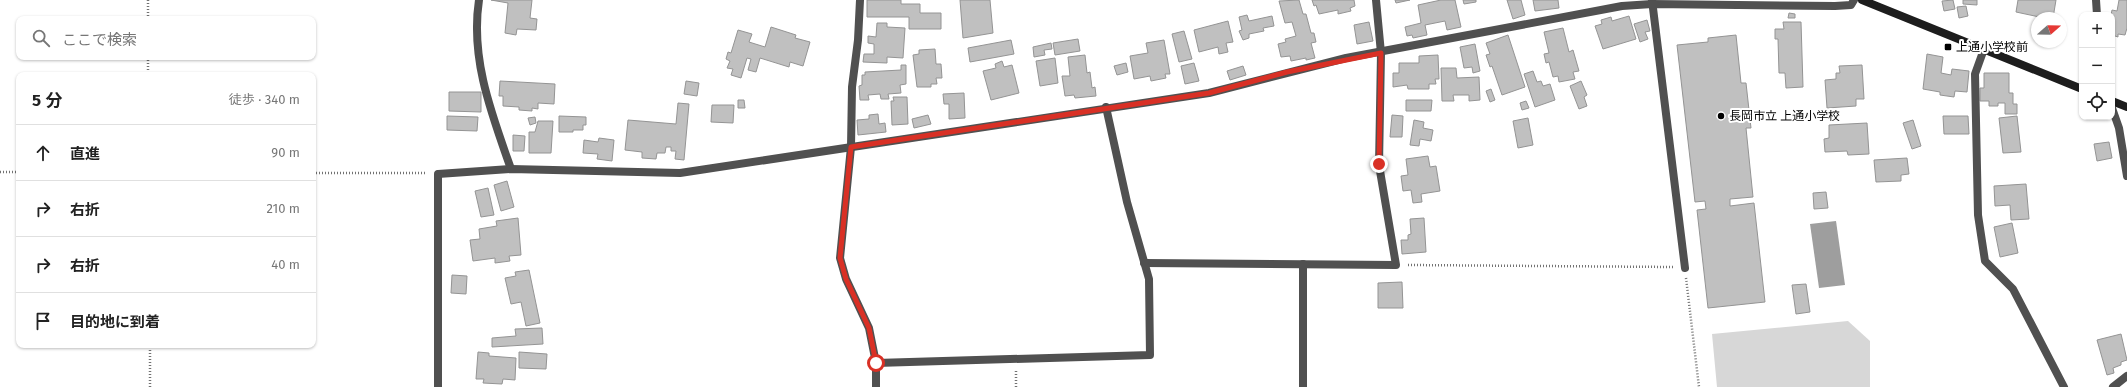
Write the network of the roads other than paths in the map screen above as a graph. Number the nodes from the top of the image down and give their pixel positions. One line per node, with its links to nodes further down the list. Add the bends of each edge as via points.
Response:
1 (479, 0): 17 (street, via 476,45 488,104)
2 (860, 0): 16 (street, via 852,87)
3 (1376, 0): 10 (street)
4 (1854, 0): 7 (street, via 1851,5 1835,6)
5 (1862, 0): 9 (main road)
6 (2096, 0): 8 (street)
7 (1652, 2): 10 (street); 21 (street)
8 (2097, 12)
9 (1984, 49): 11 (main road); 27 (street, via 1975,74 1978,215 1985,261 2013,289)
10 (1381, 53): 13 (street, via 1287,72 1209,93); 20 (street, via 1379,164 1396,265)
11 (2079, 88)
12 (2115, 102): 14 (main road)
13 (1106, 107): 16 (street); 19 (street, via 1127,202)
14 (2127, 107)
15 (2115, 117): 18 (street)
16 (851, 147): 17 (street, via 680,173); 22 (street, via 840,258 846,279 869,328)
17 (511, 169): 24 (street, via 438,174)
18 (2127, 176)
19 (1144, 263): 20 (street); 22 (street, via 1148,279 1150,355)
20 (1303, 264): 26 (street)
21 (1685, 268)
22 (876, 363): 25 (street)
23 (2127, 376): 28 (street)
24 (438, 387)
25 (876, 387)
26 (1303, 387)
27 (2064, 387)
28 (2113, 387)

